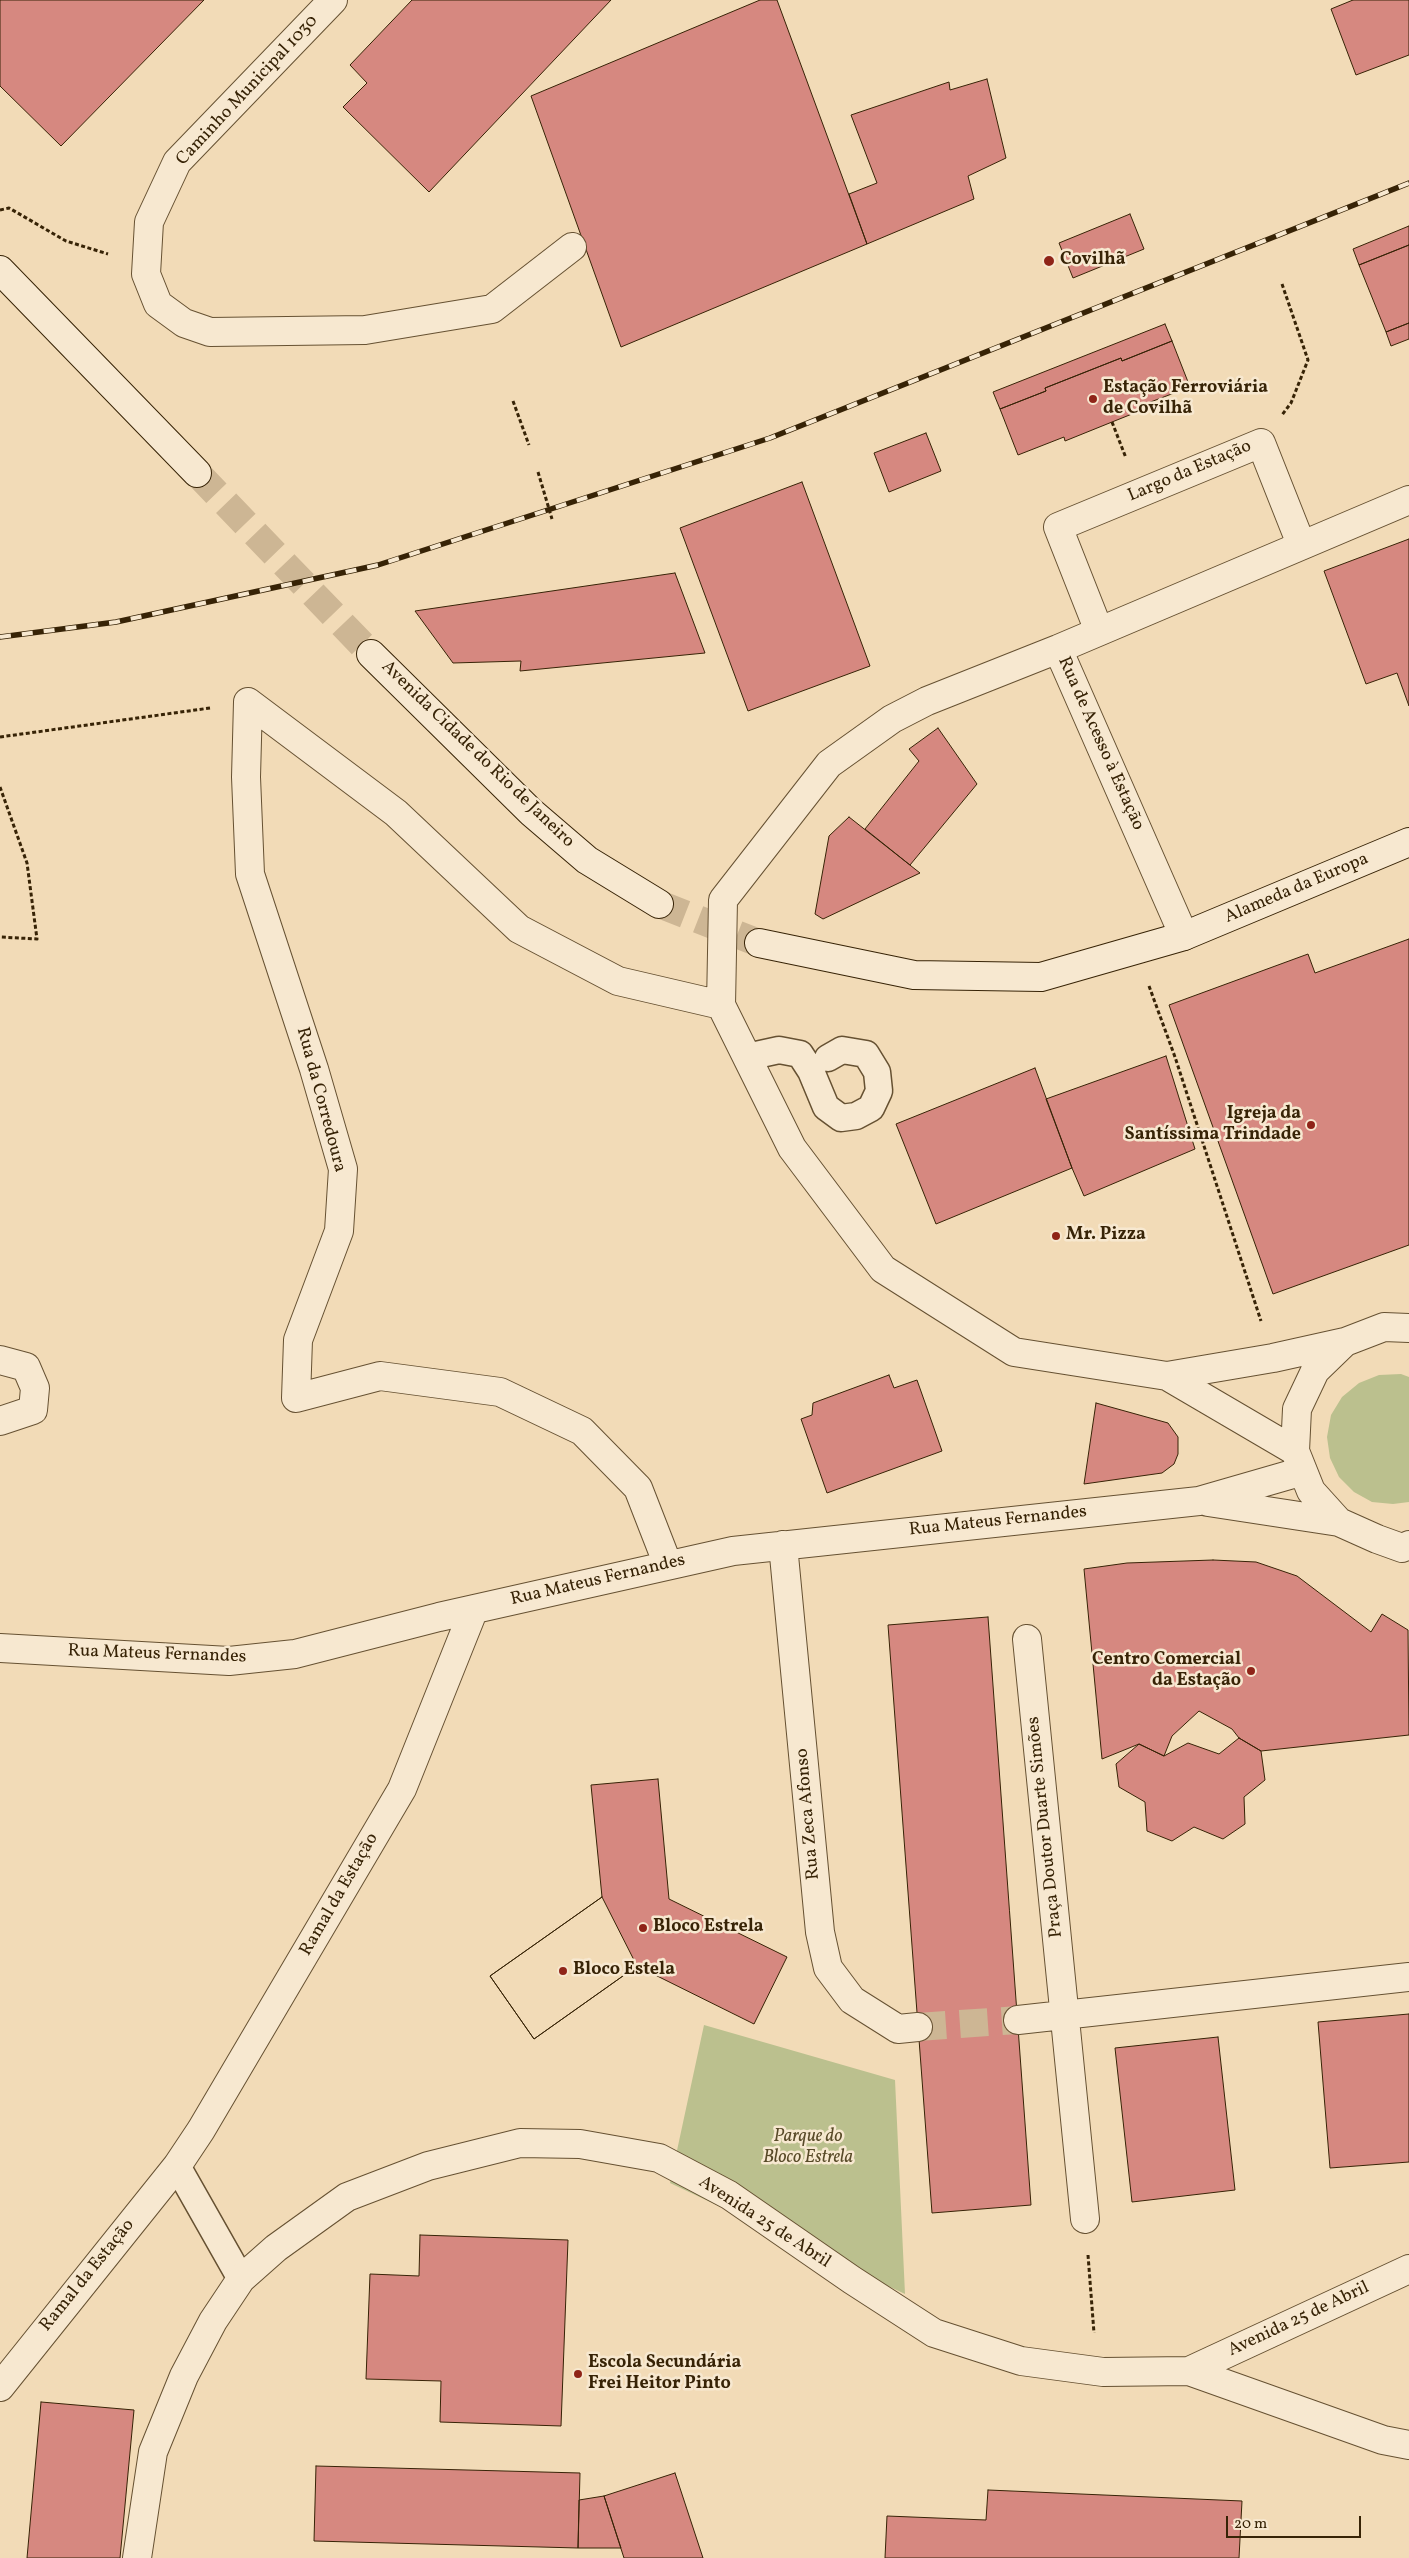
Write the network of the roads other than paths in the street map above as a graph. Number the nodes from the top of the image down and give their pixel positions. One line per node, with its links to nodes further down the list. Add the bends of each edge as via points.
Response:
1 (334, 0): 2 (street, Caminho Municipal 1030, via 177,162 149,222 146,274 158,304 184,323 210,332 365,330 492,309)
2 (572, 247)
3 (0, 270): 4 (street)
4 (197, 473)
5 (1409, 500): 6 (street)
6 (1301, 544): 7 (street); 7 (street, Largo da Estação, via 1261,443 1058,527)
7 (1099, 631): 8 (street)
8 (1058, 649): 12 (street, Rua de Acesso à Estação); 14 (street, Rua de Acesso à Estação, via 927,701 892,719 829,764 723,900)
9 (371, 654): 11 (street, Avenida Cidade do Rio de Janeiro, via 531,812 587,860)
10 (1409, 842): 12 (street, Alameda da Europa)
11 (659, 904)
12 (1184, 936): 13 (street, via 1041,977 914,975)
13 (759, 942)
14 (720, 1005): 15 (street, Rua de Acesso à Estação); 27 (street, Rua da Corredoura, via 618,981 519,929 396,813 248,702 246,777 250,874 343,1169 339,1231 298,1340 296,1398 380,1376 500,1392 582,1431 638,1488)
15 (747, 1057): 16 (lane, via 779,1050 800,1054 826,1107 841,1118 856,1116 871,1108 879,1091 877,1072 866,1054 842,1050); 20 (street, Rua de Acesso à Estação, via 792,1148 884,1269 1014,1352)
16 (828, 1058)
17 (1409, 1328): 18 (street, via 1384,1327)
18 (1345, 1342): 20 (street, Rua de Acesso à Estação); 22 (street, via 1315,1371 1297,1409)
19 (0, 1360): 21 (street, via 26,1367 36,1388 33,1410)
20 (1166, 1376): 22 (street, Rua de Acesso à Estação)
21 (0, 1421)
22 (1299, 1461): 23 (street, Rua Mateus Fernandes); 24 (street, via 1311,1491)
23 (1199, 1501): 24 (street, Rua Mateus Fernandes); 25 (street, Rua Mateus Fernandes)
24 (1339, 1522): 26 (street)
25 (783, 1545): 27 (street, Rua Mateus Fernandes, via 733,1551); 34 (street, Rua Zeca Afonso, via 820,1932 828,1968 852,2000 898,2029)
26 (1407, 1550)
27 (668, 1565): 28 (street, Rua Mateus Fernandes)
28 (474, 1609): 30 (street, Rua Mateus Fernandes, via 295,1654 229,1661); 35 (street, Ramal da Estação, via 402,1789)
29 (1028, 1639): 32 (street, Praça Doutor Duarte Simões)
30 (0, 1648)
31 (1409, 1977): 32 (street)
32 (1065, 2014): 33 (street); 36 (street, Praça Doutor Duarte Simões)
33 (1018, 2020)
34 (918, 2027)
35 (177, 2166): 38 (lane); 40 (street, Ramal da Estação)
36 (1085, 2220)
37 (1409, 2269): 39 (street, Avenida 25 de Abril)
38 (241, 2279): 39 (street, Avenida 25 de Abril, via 276,2248 347,2198 428,2166 520,2143 580,2144 667,2162 728,2195 934,2332 1021,2361 1095,2371); 42 (street, Avenida 25 de Abril, via 213,2321 184,2376 153,2452)
39 (1188, 2371): 41 (street, Avenida 25 de Abril, via 1383,2440)
40 (0, 2387)
41 (1409, 2445)
42 (138, 2558)

